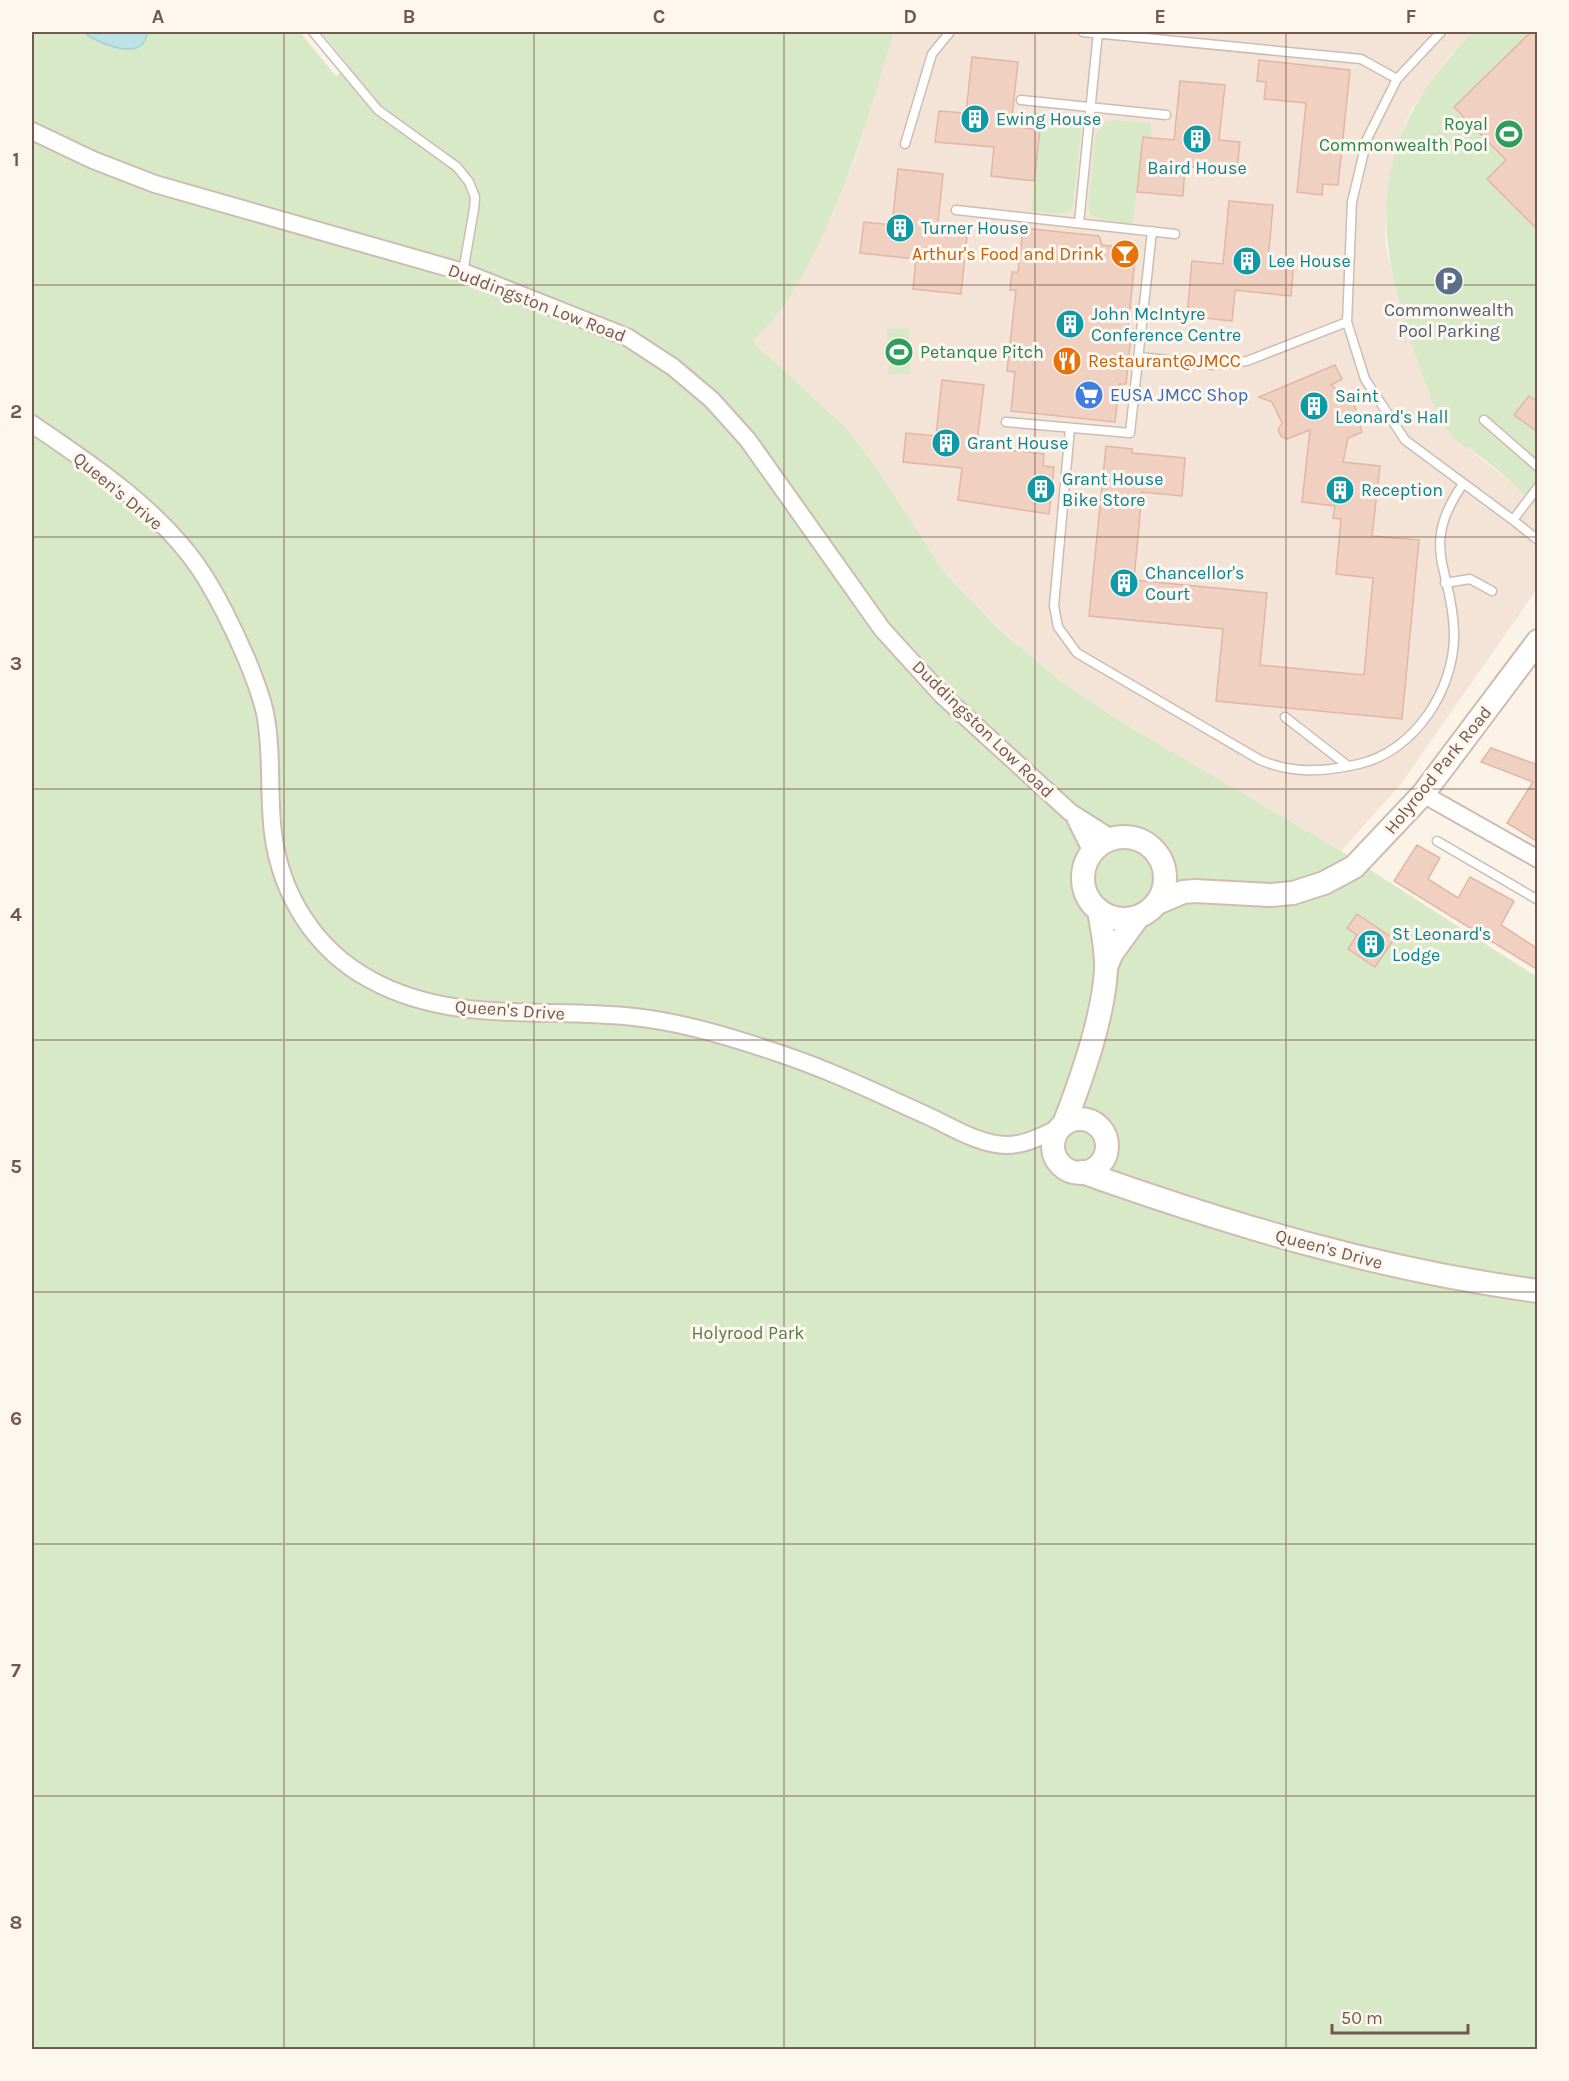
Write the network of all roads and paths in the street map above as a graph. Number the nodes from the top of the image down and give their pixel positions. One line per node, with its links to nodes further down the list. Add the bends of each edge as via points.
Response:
1 (314, 32): 16 (lane, via 378,110 457,167 469,182 475,197)
2 (950, 32): 11 (lane, via 932,54)
3 (1083, 32): 4 (lane)
4 (1098, 32): 6 (lane, via 1361,59); 8 (lane)
5 (1441, 32): 6 (lane)
6 (1397, 79): 17 (lane, via 1367,139 1352,202)
7 (1021, 100): 8 (lane)
8 (1091, 107): 9 (lane); 13 (lane)
9 (1166, 115)
10 (32, 131): 16 (street, Duddingston Low Road, via 155,184)
11 (905, 144)
12 (956, 210): 13 (lane)
13 (1079, 223): 14 (lane)
14 (1152, 231): 15 (lane); 18 (lane)
15 (1175, 234)
16 (463, 272): 34 (street, Duddingston Low Road, via 627,337 673,367 712,400 748,440 882,629 942,695)
17 (1347, 322): 18 (lane, via 1247,361 1214,365); 24 (lane, via 1365,378 1405,440)
18 (1139, 357): 22 (lane, via 1130,433)
19 (1484, 420): 23 (lane)
20 (1006, 422): 22 (lane)
21 (32, 424): 48 (street, Queen's Drive, via 126,493 170,534 204,575 237,636 265,713 273,830 287,889 320,940 361,974 435,1004 479,1011 634,1017 726,1036 842,1077 989,1143 1019,1144)
22 (1070, 428): 32 (lane, via 1054,606 1058,627 1077,653 1276,766 1308,771)
23 (1538, 467)
24 (1463, 484): 26 (lane); 28 (lane, via 1443,522 1439,556)
25 (1538, 487): 26 (lane)
26 (1513, 520): 27 (lane)
27 (1538, 540)
28 (1445, 583): 29 (lane, via 1470,579); 32 (lane, via 1452,612 1453,647 1438,697 1418,727 1398,745 1377,758)
29 (1492, 591)
30 (1537, 643): 33 (street, Holyrood Park Road)
31 (1285, 717): 32 (lane)
32 (1348, 766)
33 (1423, 794): 39 (street); 40 (street, Holyrood Park Road, via 1364,858 1324,883 1286,894)
34 (1071, 812): 35 (street); 37 (street)
35 (1111, 838): 37 (street); 38 (street, via 1127,836 1143,841)
36 (1437, 841): 41 (lane)
37 (1092, 852): 43 (street, Queen's Drive, via 1083,883 1088,898)
38 (1160, 857): 40 (street, via 1179,876); 42 (street, via 1166,881)
39 (1538, 859)
40 (1216, 891): 42 (street, Queen's Drive, via 1183,892)
41 (1538, 900)
42 (1157, 903): 44 (street, Queen's Drive)
43 (1099, 910): 44 (street, via 1113,918); 45 (street, Queen's Drive)
44 (1138, 917): 45 (street, Queen's Drive)
45 (1106, 967): 46 (street, Queen's Drive, via 1098,1021)
46 (1078, 1086): 47 (street); 48 (street, Queen's Drive)
47 (1089, 1121): 48 (street, Queen's Drive, via 1079,1119); 49 (street, via 1104,1134)
48 (1062, 1126): 50 (street, Queen's Drive, via 1054,1142 1056,1157 1067,1169)
49 (1105, 1155): 50 (street, via 1096,1167); 51 (street, via 1112,1174)
50 (1082, 1172): 51 (street, Queen's Drive)
51 (1126, 1188): 52 (street, Queen's Drive, via 1344,1254 1472,1282)
52 (1538, 1291)

